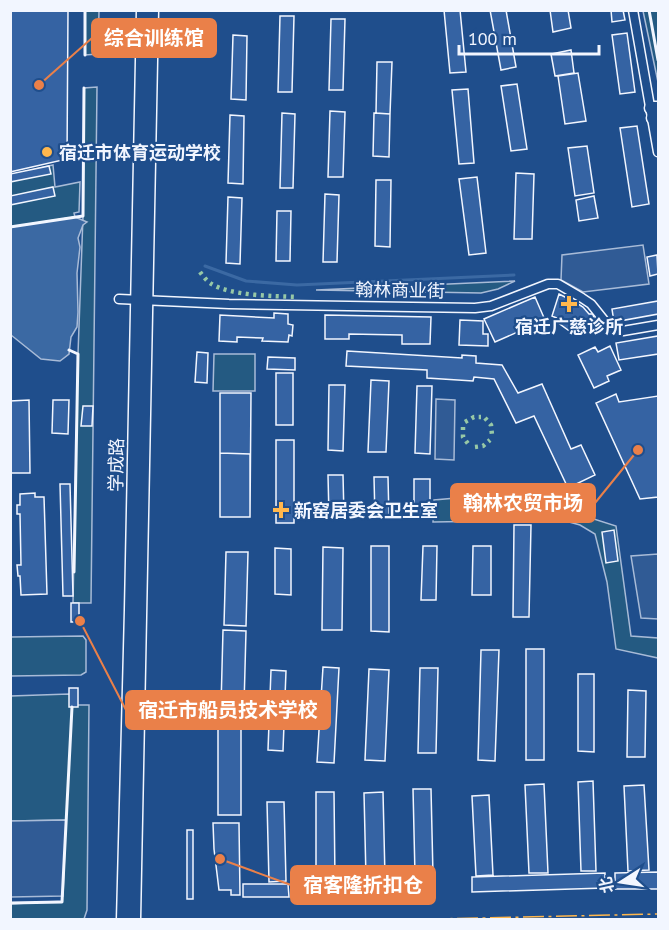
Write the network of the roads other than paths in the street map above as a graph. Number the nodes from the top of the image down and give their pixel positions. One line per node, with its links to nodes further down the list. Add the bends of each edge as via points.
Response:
1 (143, 10): 7 (main road, 学成路)
2 (152, 10): 7 (main road, 学成路)
3 (633, 10): 4 (street)
4 (655, 113): 5 (street)
5 (658, 152)
6 (119, 299): 7 (street, 翰林商业街)
7 (142, 301): 8 (street, 翰林商业街, via 475,308 558,284 591,304 614,329); 9 (main road, 学成路); 10 (main road, 学成路)
8 (658, 325)
9 (123, 920)
10 (134, 920)

